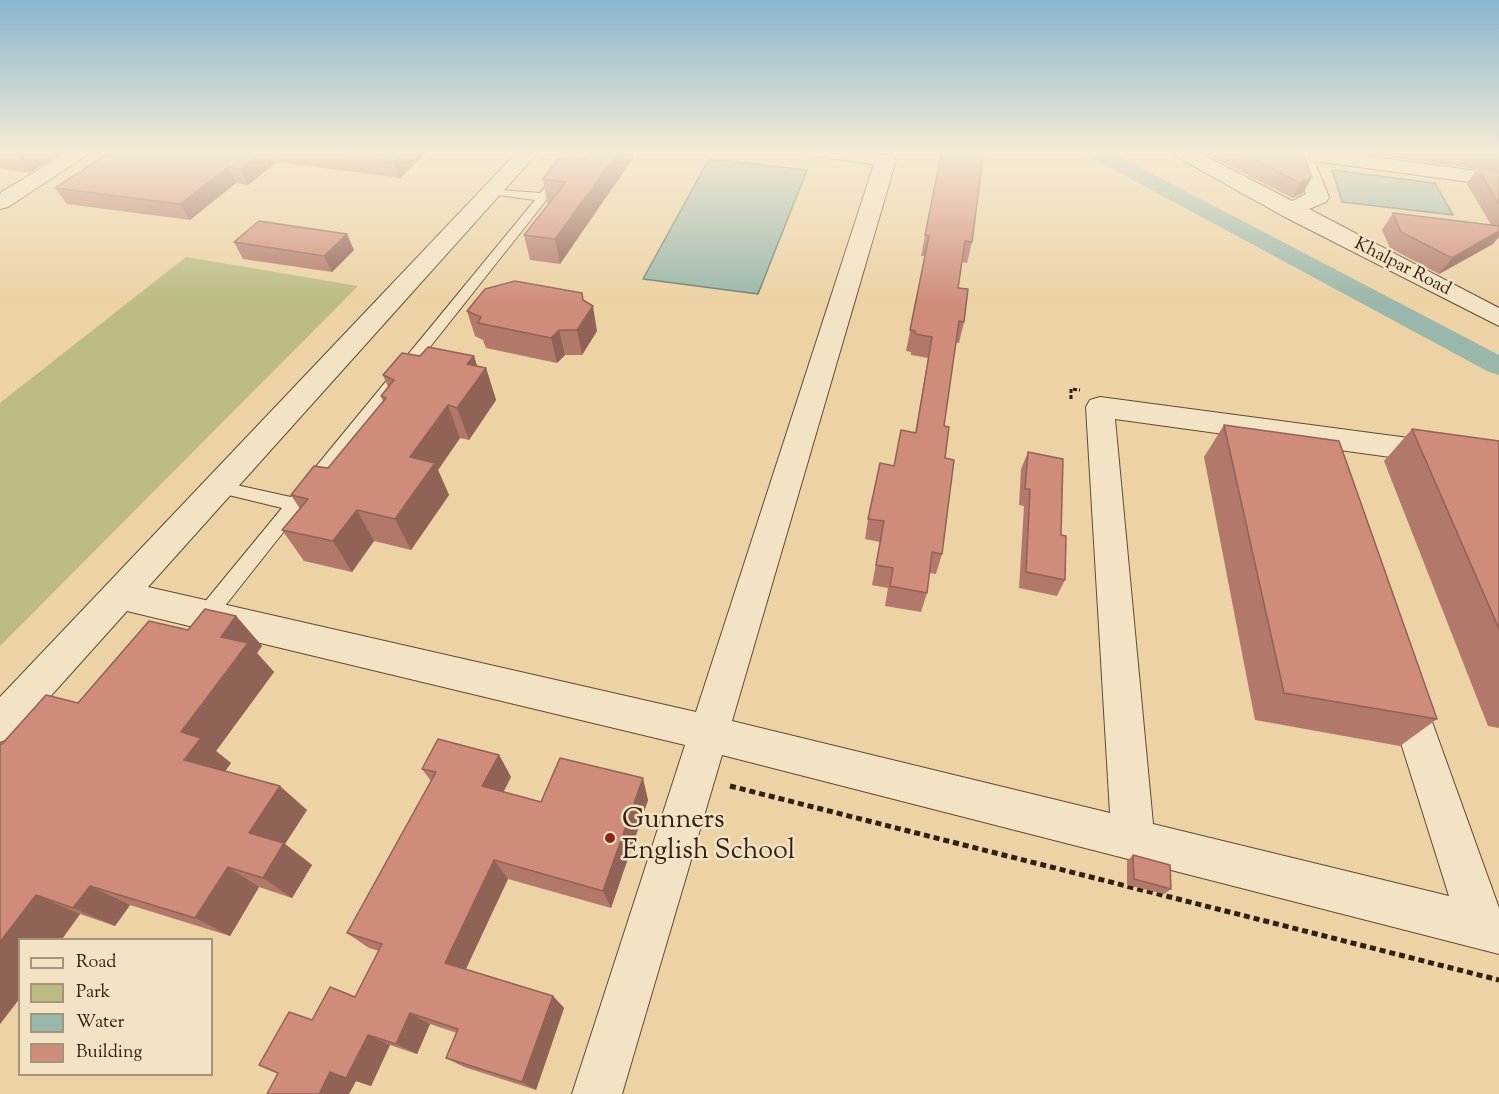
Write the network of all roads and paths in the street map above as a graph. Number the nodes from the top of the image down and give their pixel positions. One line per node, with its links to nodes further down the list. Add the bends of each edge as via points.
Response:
1 (481, 201): 11 (street)
2 (540, 201): 12 (lane)
3 (873, 201): 17 (street)
4 (1273, 201): 6 (street, Khalpar Road)
5 (1308, 201): 6 (street)
6 (1289, 210): 7 (street, Khalpar Road)
7 (1499, 318)
8 (1320, 437): 9 (street); 10 (street); 19 (street, via 1100,407)
9 (1499, 461)
10 (1332, 471)
11 (218, 487): 12 (lane); 13 (street)
12 (296, 504): 14 (lane)
13 (120, 595): 14 (street); 16 (street)
14 (206, 615): 17 (street)
15 (1395, 665): 20 (street)
16 (0, 724)
17 (708, 733): 18 (street); 19 (street)
18 (694, 777): 21 (path); 22 (street)
19 (1133, 840): 20 (street)
20 (1490, 929)
21 (1499, 980)
22 (597, 1094)

